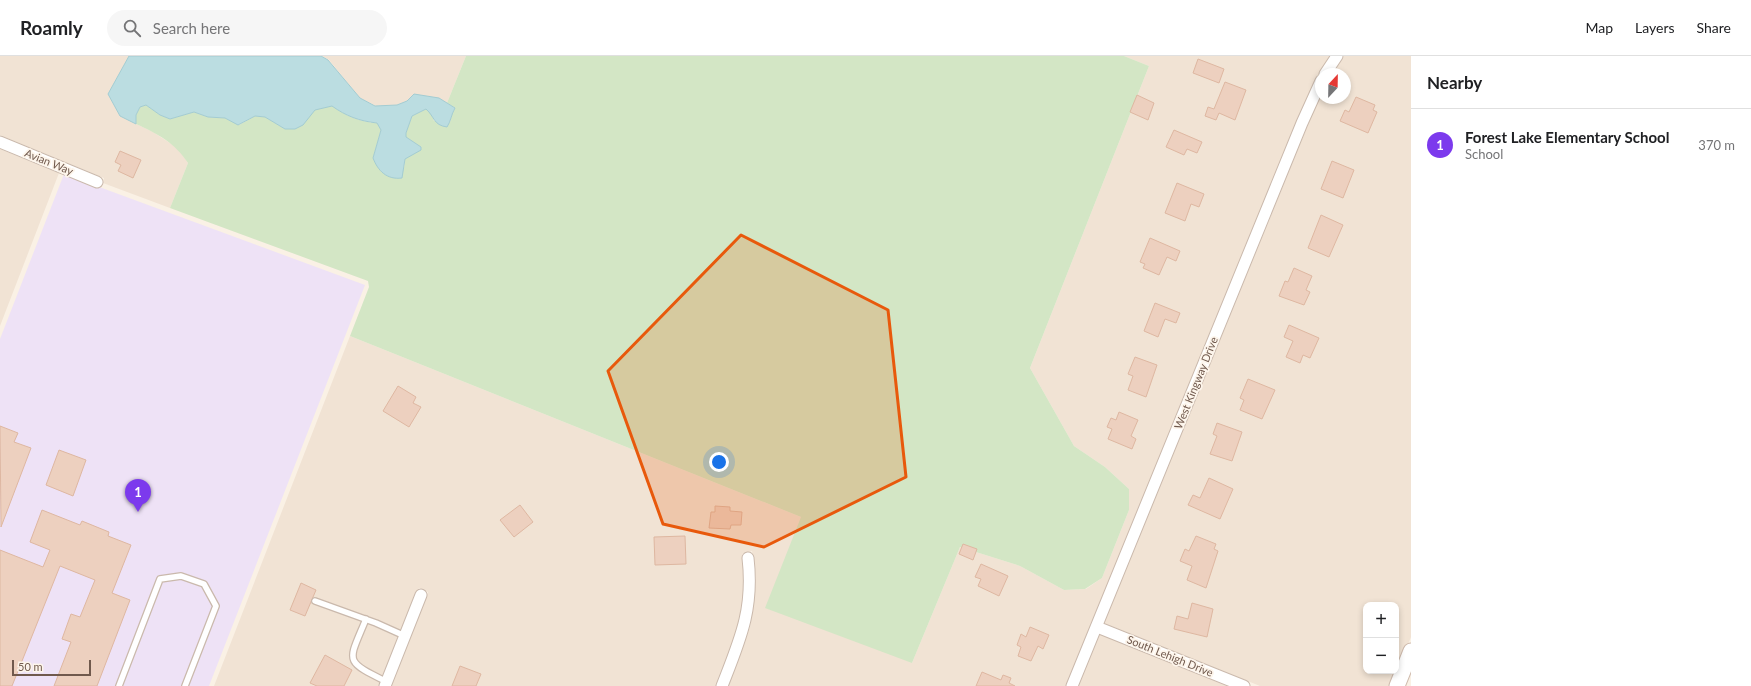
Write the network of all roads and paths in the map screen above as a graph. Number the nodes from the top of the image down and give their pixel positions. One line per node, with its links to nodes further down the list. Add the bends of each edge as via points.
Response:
1 (1337, 56): 2 (street)
2 (1329, 68)
3 (1315, 94): 10 (street, West Kingway Drive)
4 (0, 142): 5 (street, Avian Way)
5 (97, 182)
6 (748, 558): 16 (street, via 751,579 745,626)
7 (421, 595): 11 (street)
8 (316, 600): 9 (lane)
9 (366, 619): 11 (lane); 13 (lane, via 352,655 353,662)
10 (1097, 627): 17 (street, West Kingway Drive); 18 (street, South Lehigh Drive)
11 (405, 636): 13 (street)
12 (1411, 651): 19 (main road)
13 (386, 684)
14 (119, 686): 15 (lane, via 160,579 181,576 204,584 216,606)
15 (185, 686)
16 (722, 686)
17 (1072, 686)
18 (1244, 686)
19 (1397, 686)

